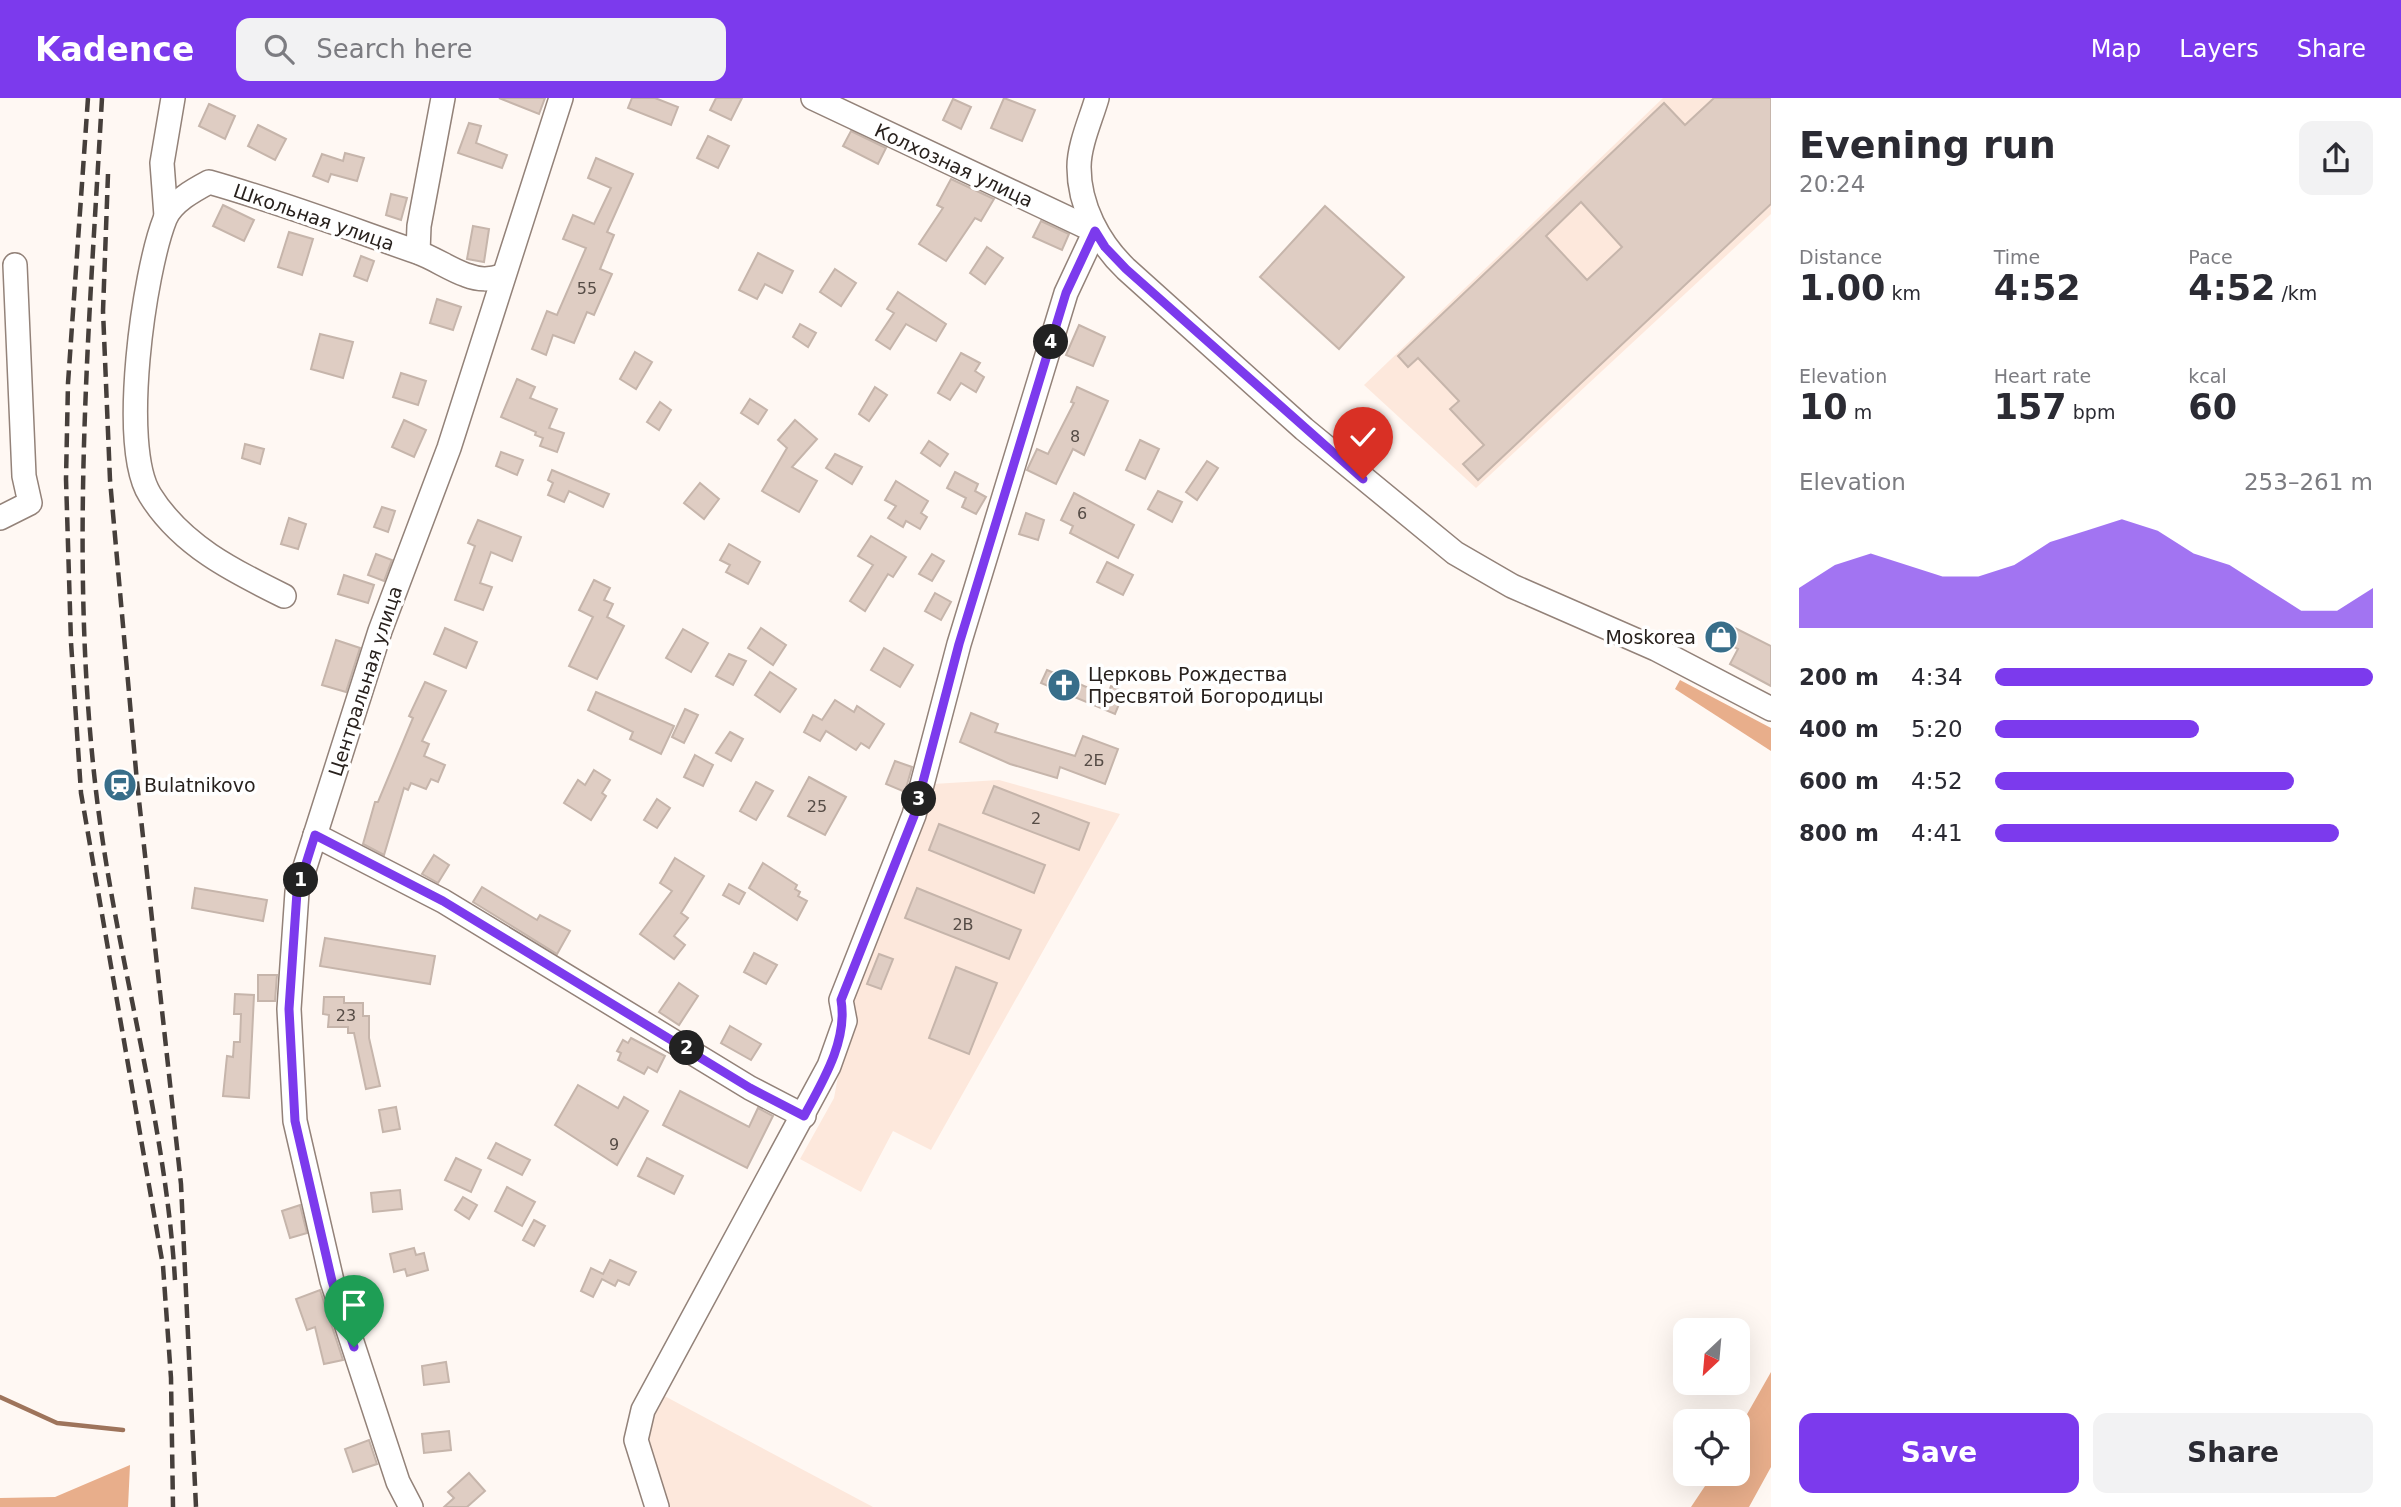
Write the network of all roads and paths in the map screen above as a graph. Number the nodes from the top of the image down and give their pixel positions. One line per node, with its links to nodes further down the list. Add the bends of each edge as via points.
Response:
1 (173, 98): 6 (street, via 162,163)
2 (443, 98): 8 (street, Школьная улица)
3 (561, 98): 10 (street, Центральная улица)
4 (813, 98): 7 (street, Колхозная улица)
5 (1097, 98): 7 (street, via 1079,167)
6 (166, 216): 8 (street, Школьная улица, via 187,194 209,182 275,200); 12 (street, via 145,306 136,377 137,460 149,494 191,542 231,570)
7 (1095, 231): 13 (street, via 1114,258 1304,429 1455,552 1512,586 1656,649); 15 (street, via 1066,293 959,644 914,816 841,1000 845,1021 830,1066)
8 (418, 252): 10 (street, Школьная улица, via 466,276 487,280)
9 (15, 265): 11 (street, via 24,476 30,503)
10 (502, 276): 14 (street, Центральная улица, via 449,448 380,631)
11 (0, 518)
12 (284, 596)
13 (1771, 709)
14 (315, 835): 15 (street, via 443,901 750,1088); 16 (street, Центральная улица, via 297,892 289,1009 295,1121 332,1281 394,1470)
15 (804, 1116): 17 (street, via 643,1410 636,1440)
16 (411, 1507)
17 (657, 1507)

